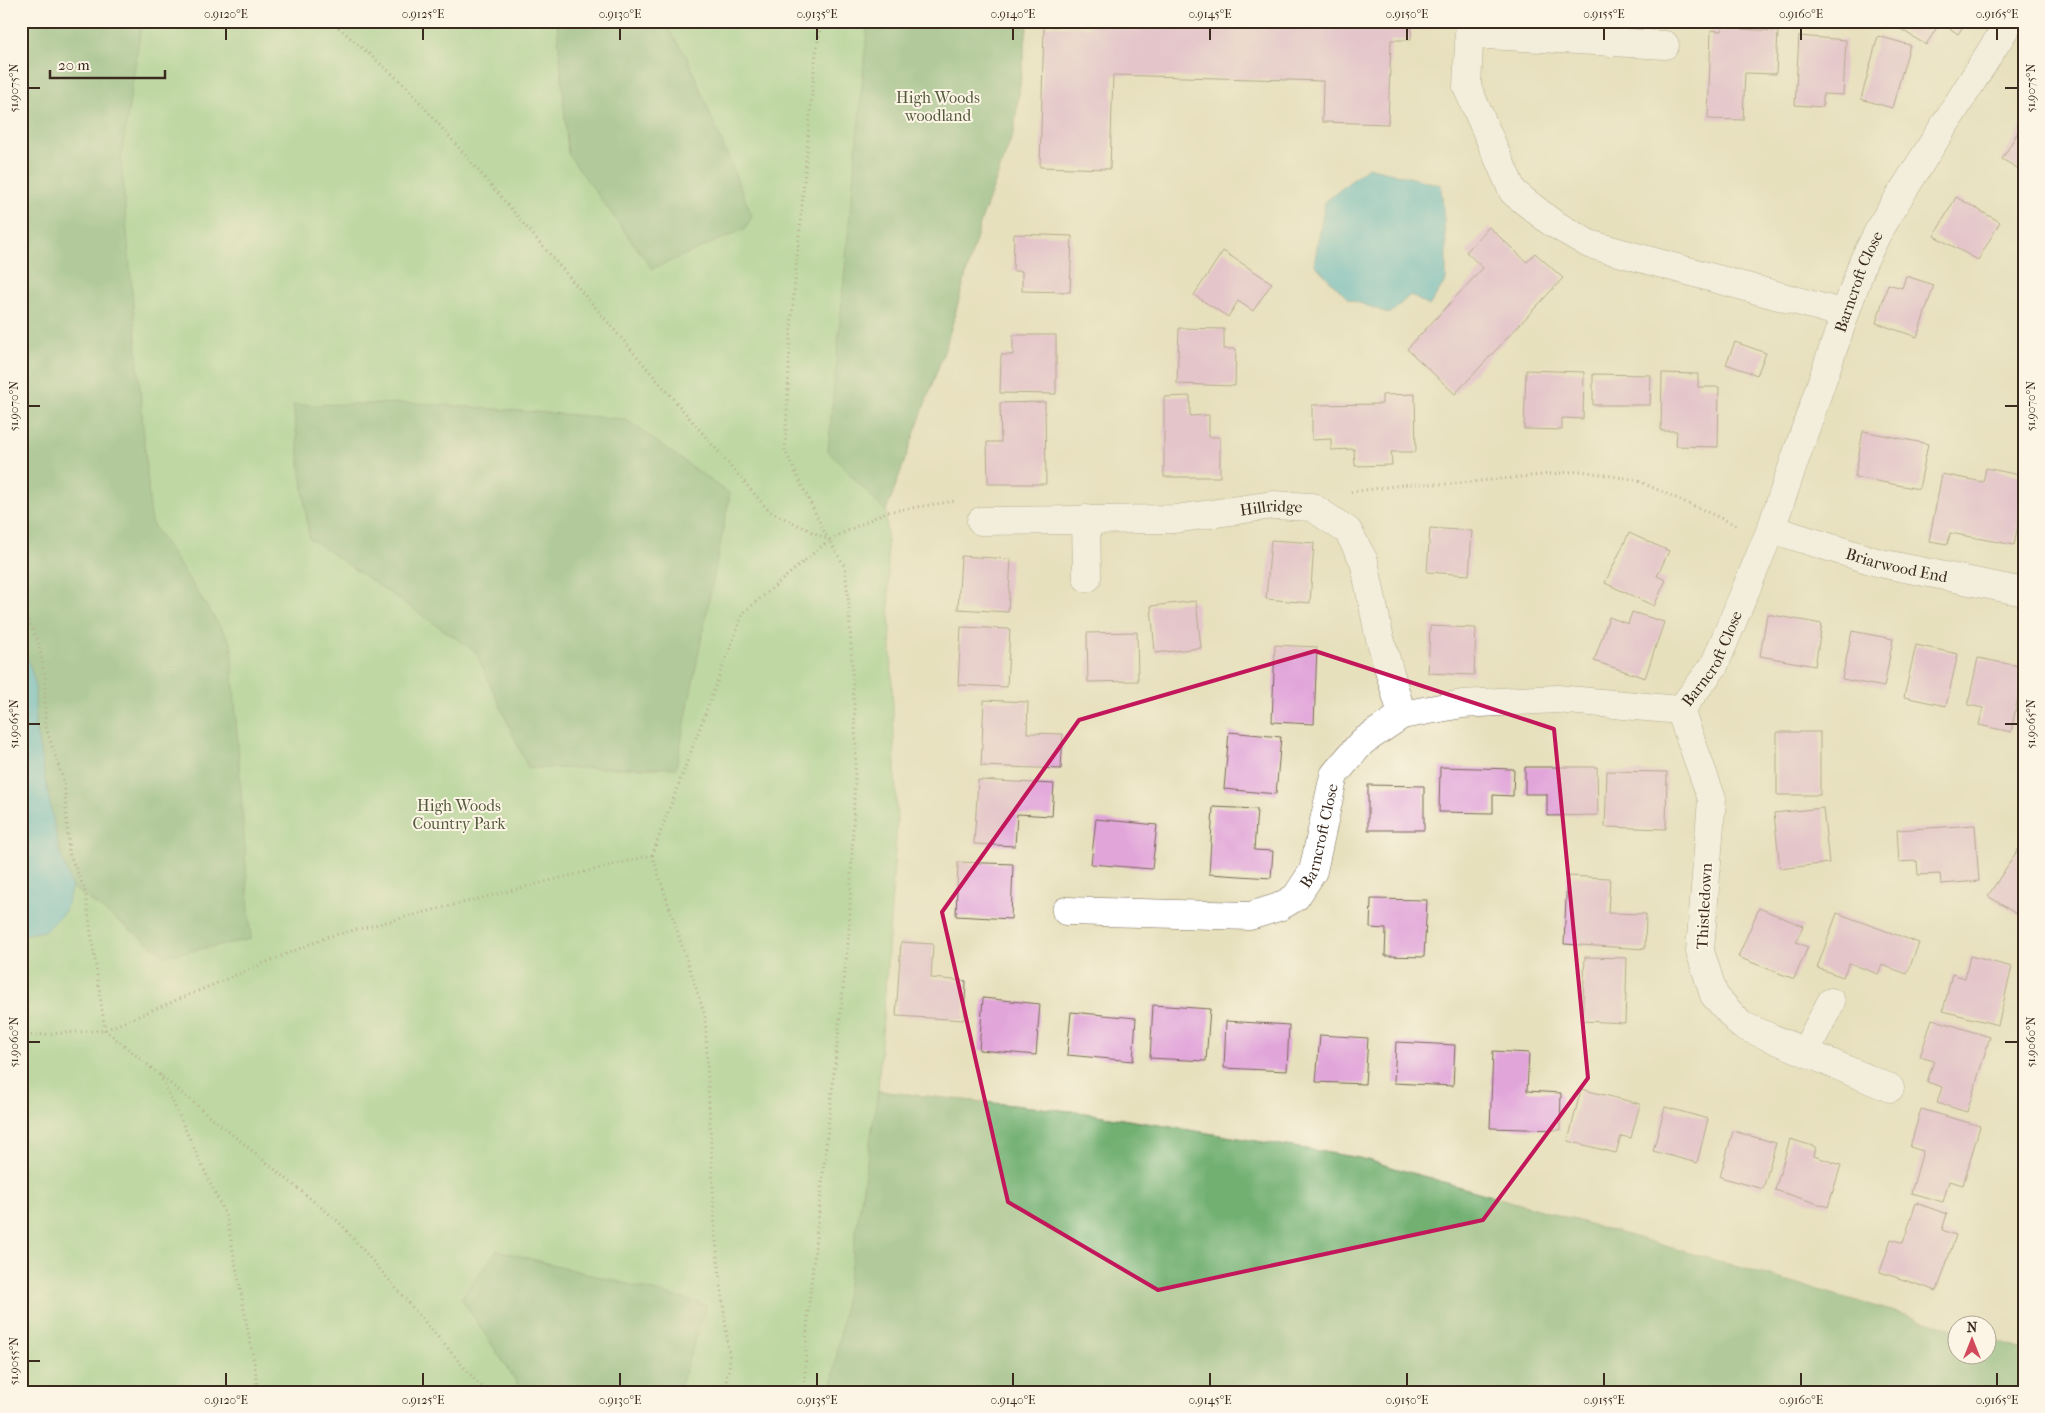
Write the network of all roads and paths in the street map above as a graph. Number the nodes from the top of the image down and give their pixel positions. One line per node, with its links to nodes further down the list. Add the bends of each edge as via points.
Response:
1 (331, 21): 12 (path, via 406,86 769,511)
2 (821, 21): 12 (path, via 791,326 785,451)
3 (2010, 21): 6 (street, Barncroft Close, via 1882,224 1863,262)
4 (1469, 28): 5 (street); 6 (street, via 1467,87 1513,192 1551,222 1589,244)
5 (1665, 45)
6 (1845, 314): 11 (street, Barncroft Close)
7 (1343, 493): 11 (path, via 1409,484 1451,484 1581,471 1636,480 1737,526)
8 (886, 512): 12 (path)
9 (1086, 519): 10 (street, Hillridge); 13 (street); 17 (street, Hillridge, via 1175,519 1273,505 1312,507 1348,531 1364,561 1379,635)
10 (981, 521)
11 (1771, 529): 14 (street, Briarwood End, via 1880,563); 16 (street, Barncroft Close, via 1714,666)
12 (829, 540): 18 (path, via 743,613); 29 (path, via 844,567 849,606 855,757 849,933 808,1314)
13 (1087, 578)
14 (2024, 592)
15 (21, 607): 21 (path, via 38,641 45,678 45,726 64,782 69,853 85,890)
16 (1680, 710): 17 (street, Barncroft Close, via 1556,699 1462,704); 23 (street, Thistledown, via 1712,799 1700,951 1714,995 1741,1025)
17 (1402, 715): 19 (street, Barncroft Close, via 1362,742 1334,775 1313,870 1296,897 1279,908 1250,916)
18 (652, 855): 21 (path, via 327,937); 28 (path, via 705,1015 715,1233 730,1363)
19 (1066, 911)
20 (1831, 1002): 23 (street)
21 (105, 1030): 22 (path); 24 (path)
22 (21, 1036)
23 (1805, 1052): 25 (street, Thistledown)
24 (159, 1074): 26 (path, via 227,1219); 27 (path, via 339,1222)
25 (1890, 1088)
26 (258, 1392)
27 (488, 1392)
28 (724, 1392)
29 (804, 1392)

